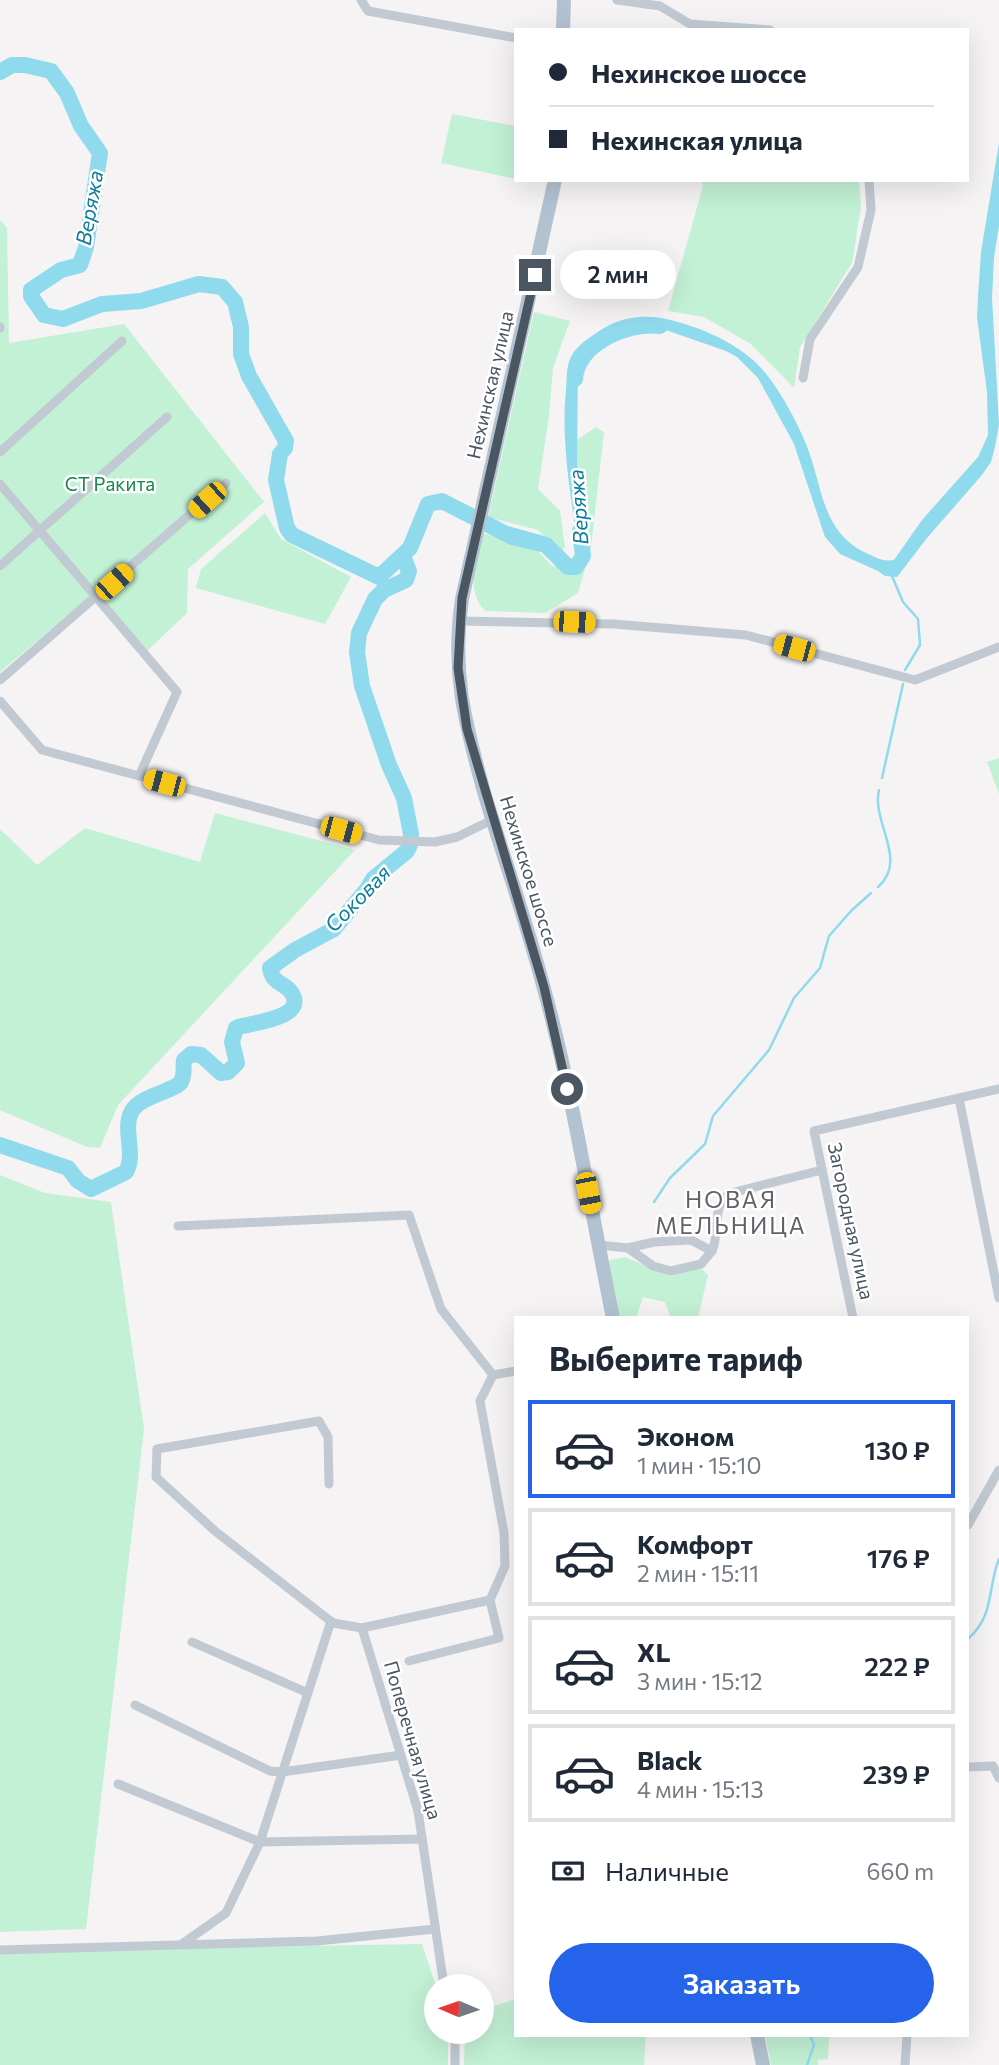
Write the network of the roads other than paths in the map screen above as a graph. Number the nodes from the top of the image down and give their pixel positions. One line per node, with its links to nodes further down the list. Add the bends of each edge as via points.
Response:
1 (361, 0): 6 (street, via 368,11)
2 (564, 0): 4 (main road)
3 (617, 0): 5 (street, via 660,6 690,24)
4 (563, 28)
5 (743, 28)
6 (514, 38)
7 (555, 182): 16 (main road, Нехинская улица)
8 (869, 182): 10 (street, via 871,210 858,267 810,339)
9 (122, 341): 12 (street)
10 (803, 378)
11 (167, 416): 15 (street)
12 (0, 452)
13 (226, 483): 18 (street)
14 (0, 484): 15 (street)
15 (40, 531): 17 (street); 18 (street)
16 (471, 557): 19 (main road, Нехинское шоссе)
17 (0, 566)
18 (96, 598): 21 (street); 23 (street, via 177,692)
19 (460, 621): 20 (street, via 604,623 746,635 915,680); 24 (main road, Нехинское шоссе, via 462,705)
20 (999, 647)
21 (0, 680)
22 (0, 701): 23 (street, via 41,750)
23 (139, 776): 24 (street, via 379,841 435,842)
24 (492, 820): 29 (main road, Нехинское шоссе, via 544,987)
25 (999, 1089): 26 (street)
26 (959, 1098): 27 (street, Загородная улица, via 814,1131); 32 (street)
27 (822, 1170): 31 (street, via 724,1197 718,1206 717,1240); 34 (street, Загородная улица)
28 (178, 1226): 36 (street, via 410,1215 441,1309)
29 (598, 1245): 30 (street); 33 (main road, Нехинское шоссе)
30 (628, 1248): 31 (street, via 691,1240); 31 (street, via 653,1266 671,1271 701,1264)
31 (712, 1251)
32 (999, 1298)
33 (612, 1316)
34 (853, 1316)
35 (514, 1371): 36 (street)
36 (493, 1375): 40 (street, via 480,1401 505,1566)
37 (999, 1470): 39 (street)
38 (329, 1484): 41 (street, via 328,1437 319,1421 157,1449 156,1477 215,1531)
39 (969, 1523)
40 (490, 1600): 42 (street); 44 (street, via 499,1638)
41 (331, 1621): 42 (street); 45 (street)
42 (362, 1628): 47 (street, Поперечная улица)
43 (192, 1643): 45 (street)
44 (409, 1661)
45 (308, 1693): 49 (street)
46 (135, 1704): 49 (street, via 270,1771)
47 (401, 1755): 49 (street); 52 (street, Поперечная улица)
48 (969, 1767): 50 (street, via 993,1766)
49 (282, 1772): 53 (street)
50 (999, 1778)
51 (118, 1784): 53 (street)
52 (422, 1839): 53 (street); 54 (street, Поперечная улица)
53 (260, 1842): 55 (street, via 226,1913)
54 (435, 1929): 55 (street, via 317,1941); 57 (street, Поперечная улица)
55 (182, 1944): 56 (street)
56 (0, 1950)
57 (441, 1974)
58 (757, 2037): 62 (main road)
59 (907, 2037): 63 (street)
60 (455, 2044): 61 (street)
61 (455, 2065)
62 (763, 2065)
63 (905, 2065)

